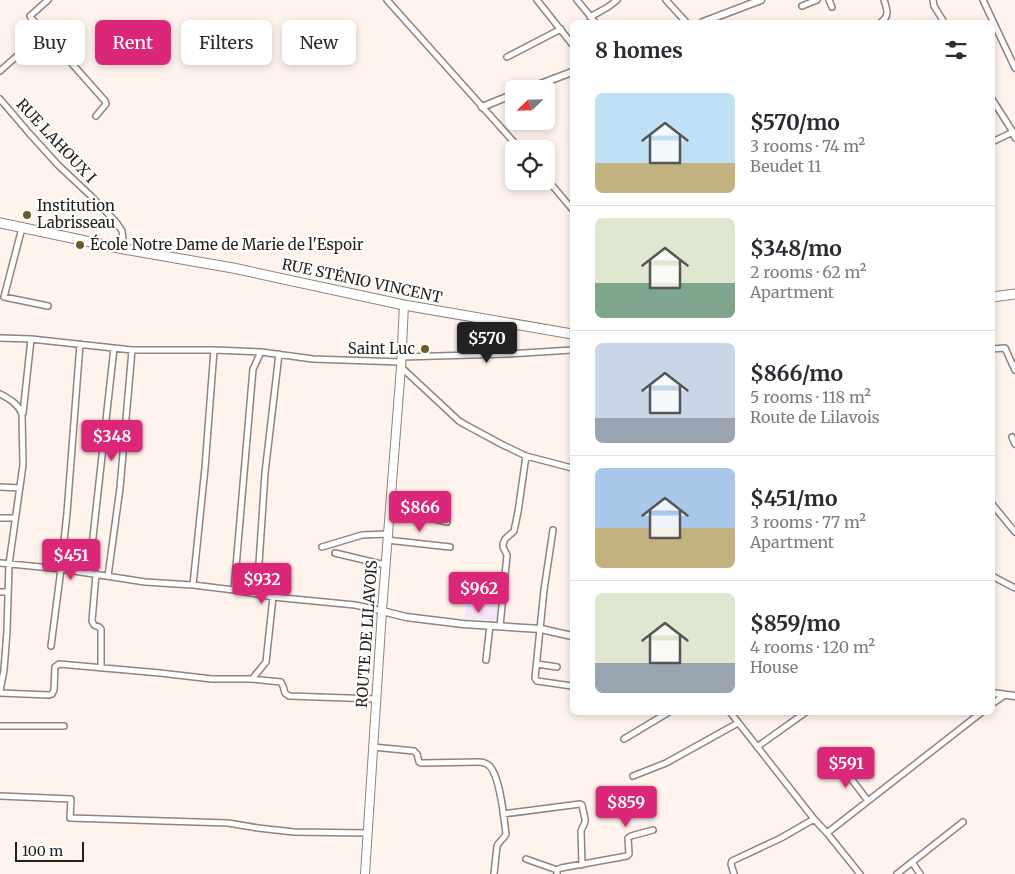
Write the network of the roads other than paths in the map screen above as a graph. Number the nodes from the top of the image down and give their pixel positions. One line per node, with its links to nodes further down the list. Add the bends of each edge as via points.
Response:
1 (48, 0): 16 (street, via 31,15)
2 (387, 0): 36 (street)
3 (537, 0): 24 (street)
4 (577, 0): 15 (street)
5 (617, 0): 15 (street)
6 (666, 0): 18 (street)
7 (761, 0): 19 (street)
8 (817, 0): 13 (street)
9 (829, 0): 14 (street)
10 (884, 0): 20 (street, via 888,11)
11 (933, 0): 21 (street)
12 (983, 0): 22 (street)
13 (802, 6)
14 (832, 7)
15 (590, 17): 17 (street)
16 (32, 20)
17 (593, 20)
18 (684, 20)
19 (708, 20)
20 (884, 20)
21 (943, 20)
22 (992, 20)
23 (995, 26): 29 (street)
24 (560, 29): 25 (street); 26 (street)
25 (570, 42)
26 (507, 57)
27 (15, 58): 30 (street)
28 (73, 65): 37 (street, via 105,101)
29 (1015, 68)
30 (0, 71)
31 (570, 73): 32 (street)
32 (551, 80)
33 (505, 98): 36 (street)
34 (0, 100): 45 (street, RUE LAHOUX I, via 53,160 116,222 122,231)
35 (995, 104): 38 (street)
36 (482, 107): 39 (street)
37 (96, 116)
38 (1014, 135): 40 (street)
39 (512, 140)
40 (995, 141)
41 (555, 189): 42 (street)
42 (570, 207)
43 (0, 223): 44 (main road, RUE STÉNIO VINCENT)
44 (22, 228): 45 (main road, RUE STÉNIO VINCENT); 49 (street, via 4,297)
45 (124, 249): 48 (main road, RUE STÉNIO VINCENT, via 232,268)
46 (1015, 294): 47 (main road)
47 (995, 297)
48 (404, 305): 50 (main road, RUE STÉNIO VINCENT); 61 (main road, ROUTE DE LILAVOIS)
49 (48, 306)
50 (570, 334)
51 (0, 338): 52 (street)
52 (31, 340): 53 (street); 64 (street)
53 (80, 344): 54 (street); 85 (street)
54 (114, 348): 56 (street); 86 (street)
55 (995, 349): 62 (street, via 1005,348)
56 (132, 350): 57 (street); 88 (street, via 120,488)
57 (214, 350): 59 (street); 90 (street)
58 (570, 350): 61 (street)
59 (261, 352): 60 (street); 92 (street, via 253,369)
60 (279, 354): 61 (street, via 313,359); 95 (street, via 265,473)
61 (401, 362): 67 (street, via 459,421); 72 (main road, ROUTE DE LILAVOIS)
62 (1015, 370)
63 (0, 394): 64 (street, via 16,404)
64 (22, 414): 70 (street)
65 (1013, 438): 66 (street)
66 (1015, 444)
67 (526, 456): 68 (street); 101 (street, via 514,531 503,544 507,555)
68 (570, 467)
69 (0, 487): 70 (street)
70 (20, 488): 74 (street)
71 (995, 508): 77 (street)
72 (390, 509): 75 (street); 78 (main road, ROUTE DE LILAVOIS)
73 (0, 518): 74 (street)
74 (15, 518): 83 (street)
75 (447, 522)
76 (552, 530): 102 (street)
77 (1015, 532)
78 (388, 537): 79 (street, via 362,535); 80 (street); 84 (main road, ROUTE DE LILAVOIS)
79 (322, 546)
80 (450, 547)
81 (335, 553): 84 (street)
82 (0, 563): 83 (street)
83 (9, 564): 85 (street); 94 (street)
84 (385, 565): 97 (main road, ROUTE DE LILAVOIS)
85 (61, 570): 86 (street); 104 (street)
86 (89, 573): 87 (street)
87 (96, 574): 88 (street); 108 (street, via 92,621 101,629)
88 (108, 576): 90 (street)
89 (995, 578): 91 (street)
90 (194, 586): 92 (street)
91 (1015, 588)
92 (234, 590): 95 (street)
93 (0, 592): 94 (street)
94 (8, 592): 99 (street)
95 (257, 594): 96 (street)
96 (273, 597): 97 (street, via 355,605); 109 (street, via 266,662)
97 (382, 611): 100 (street, via 406,617); 115 (main road, ROUTE DE LILAVOIS)
98 (0, 622): 99 (street)
99 (7, 623): 111 (street)
100 (490, 625): 101 (street); 105 (street)
101 (500, 626): 102 (street)
102 (541, 629): 103 (street); 106 (street)
103 (570, 636)
104 (51, 646)
105 (486, 660)
106 (537, 664): 107 (street); 110 (street, via 537,681)
107 (556, 667)
108 (101, 668): 109 (street, via 212,679); 111 (street, via 59,664 55,667 54,690 49,695)
109 (252, 679): 115 (street, via 281,682 289,696)
110 (570, 686)
111 (0, 692)
112 (995, 693): 113 (street)
113 (1005, 695): 114 (street); 116 (street)
114 (1015, 696)
115 (376, 699): 125 (main road, ROUTE DE LILAVOIS)
116 (995, 702)
117 (664, 715): 124 (street)
118 (732, 715): 121 (street)
119 (802, 715): 126 (street)
120 (978, 715): 130 (street)
121 (738, 723): 126 (street); 128 (street, via 666,763)
122 (0, 726): 123 (street)
123 (64, 726)
124 (624, 739)
125 (372, 747): 131 (street, via 414,751 421,763 486,763 495,774); 136 (main road, ROUTE DE LILAVOIS)
126 (757, 747): 132 (street)
127 (840, 764): 130 (street)
128 (632, 776)
129 (0, 796): 136 (street, via 70,799 70,818 228,823 294,832)
130 (868, 801): 135 (street)
131 (503, 814): 139 (street, via 580,804 585,819 581,831); 142 (street, via 506,834 497,846)
132 (814, 819): 135 (street); 143 (street, via 732,861)
133 (963, 822): 138 (street)
134 (653, 830): 139 (street, via 628,838 627,856)
135 (827, 833): 144 (street)
136 (367, 834): 141 (main road, ROUTE DE LILAVOIS)
137 (526, 859): 140 (street)
138 (912, 862): 145 (street); 146 (street)
139 (582, 865): 140 (street, via 561,868)
140 (557, 872)
141 (365, 874)
142 (494, 874)
143 (734, 874)
144 (860, 874)
145 (897, 874)
146 (920, 874)

